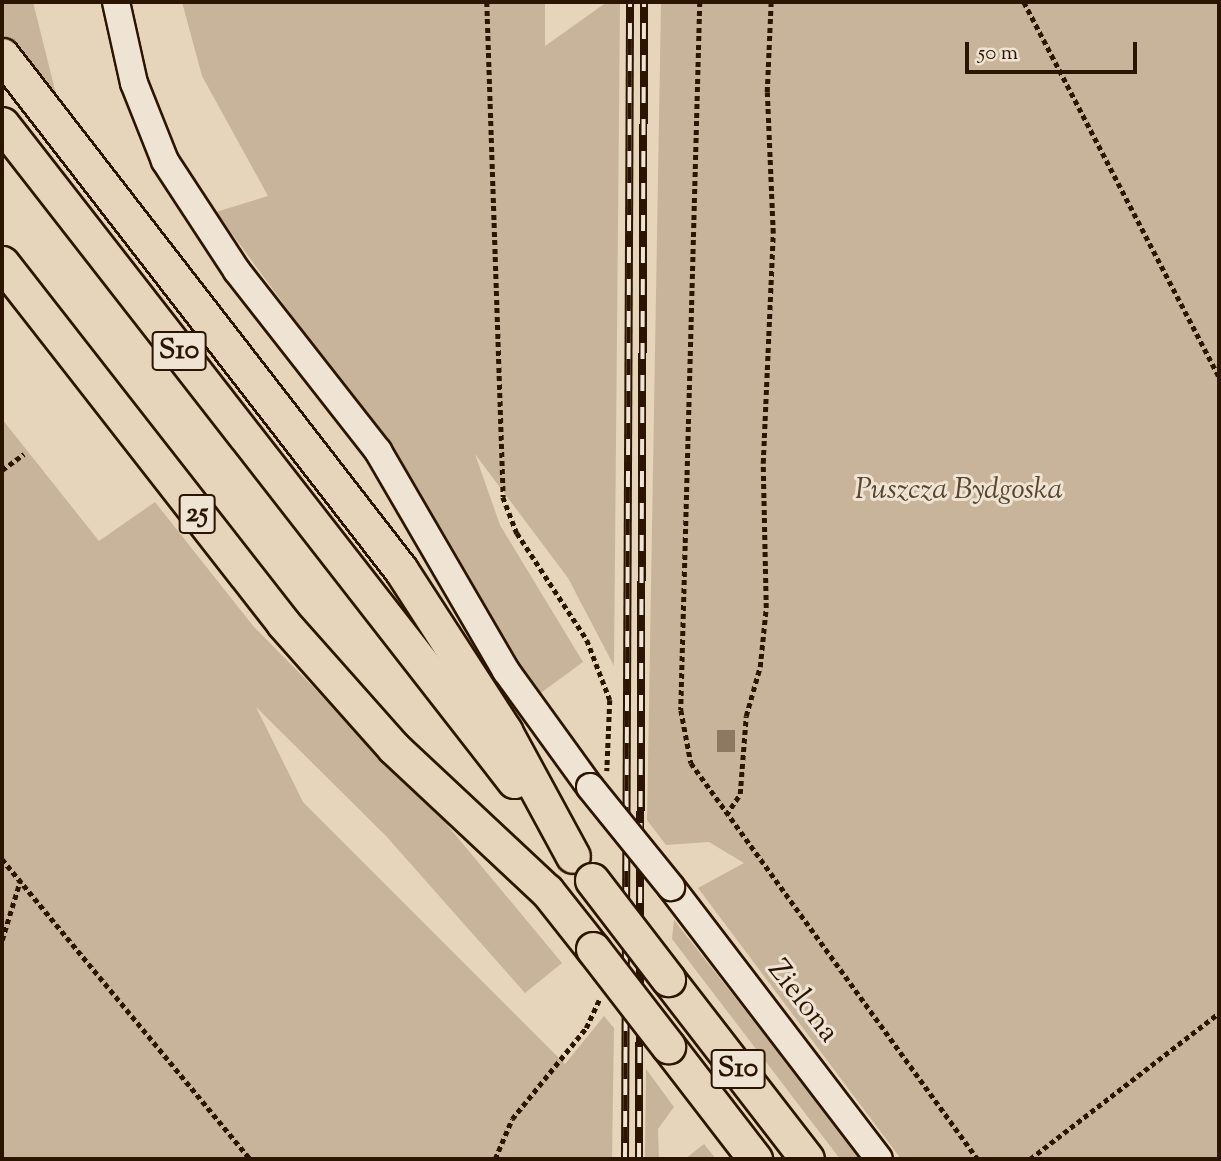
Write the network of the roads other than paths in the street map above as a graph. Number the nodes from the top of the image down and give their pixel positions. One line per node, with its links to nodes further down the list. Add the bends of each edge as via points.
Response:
1 (116, 2): 11 (street, Zielona, bridge, via 134,83 165,161 237,271 378,451 506,671 590,787)
2 (2, 55): 7 (highway, via 401,570 505,731)
3 (2, 124): 7 (highway, S10)
4 (2, 263): 6 (highway, 25)
5 (2, 279): 6 (highway)
6 (45, 318): 8 (highway, 25, via 266,602 355,706)
7 (582, 868): 10 (highway, S10, bridge)
8 (547, 891): 9 (highway, S10, bridge)
9 (755, 1159)
10 (807, 1159)
11 (879, 1159)

